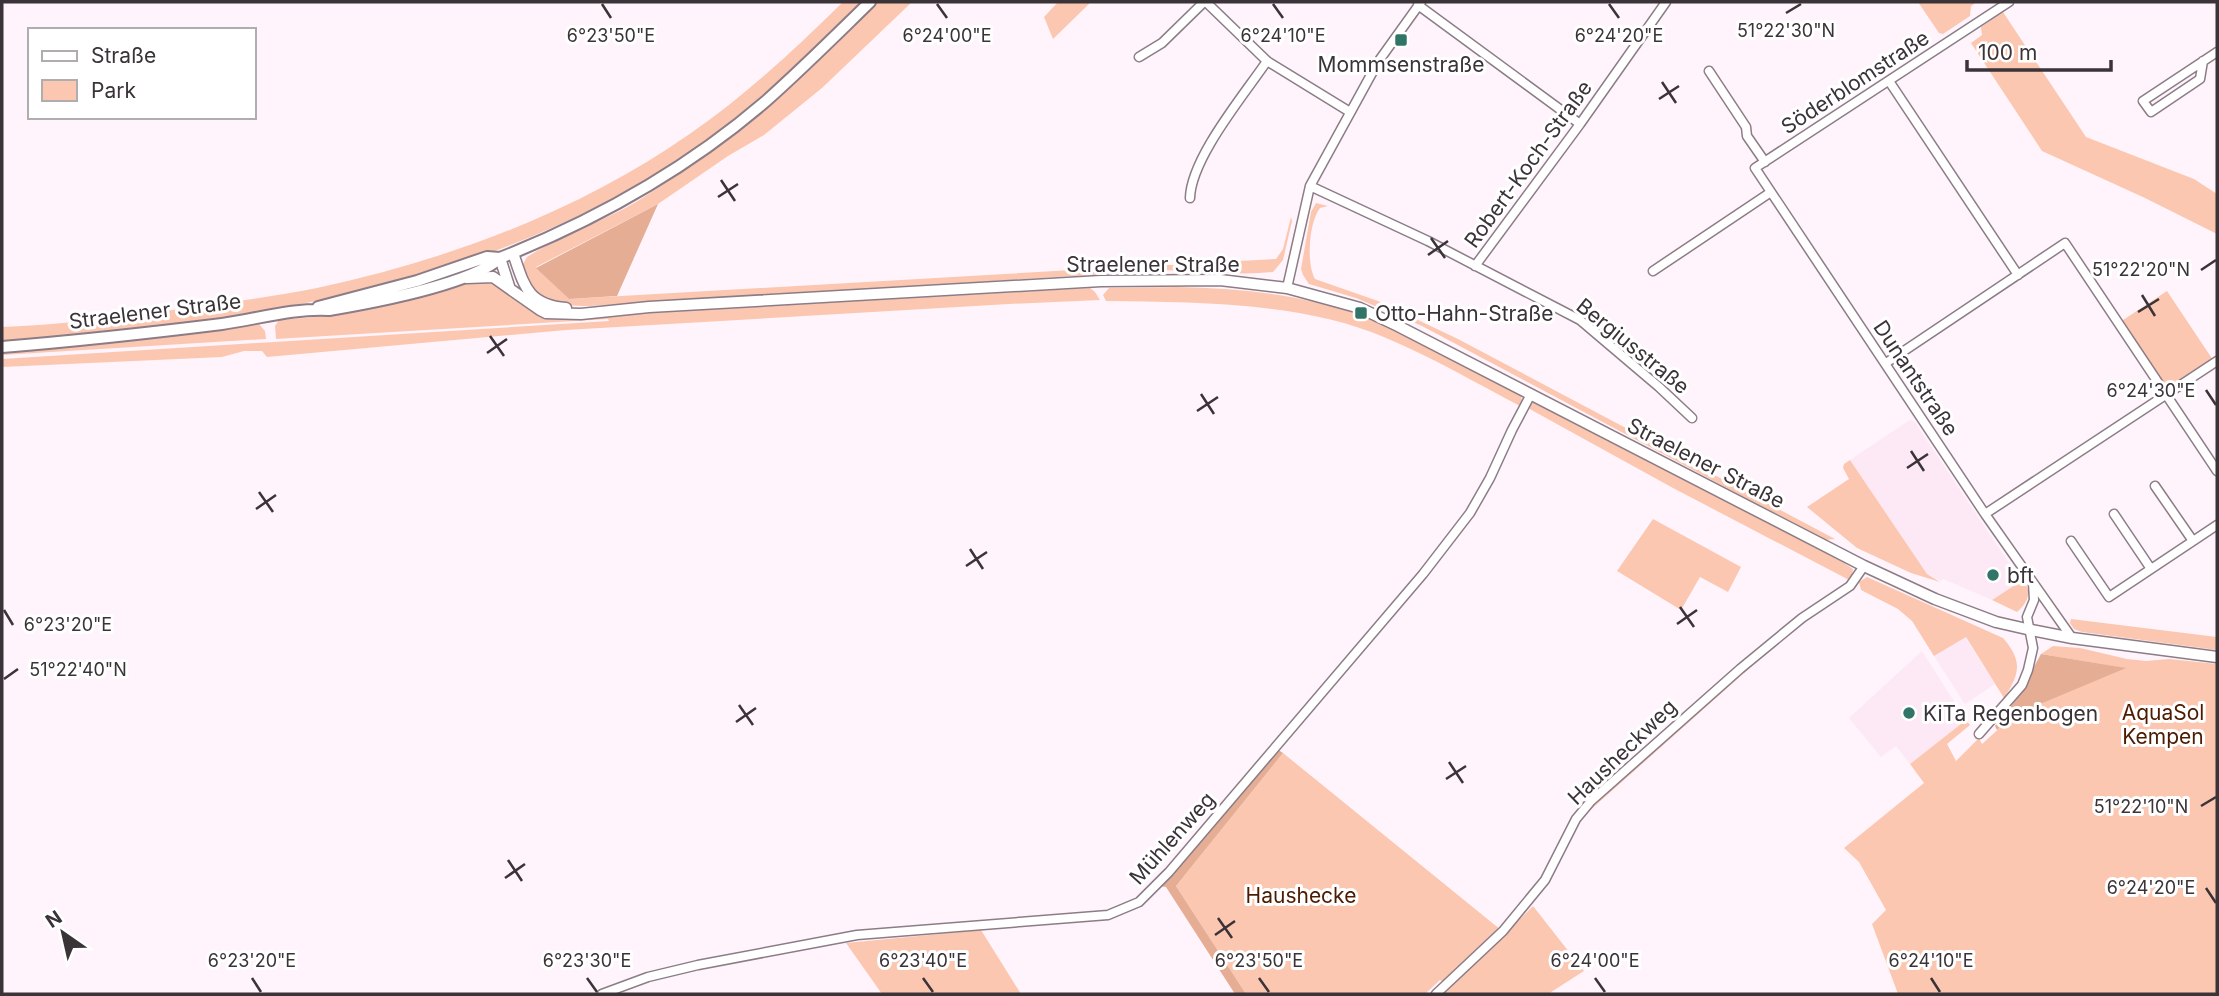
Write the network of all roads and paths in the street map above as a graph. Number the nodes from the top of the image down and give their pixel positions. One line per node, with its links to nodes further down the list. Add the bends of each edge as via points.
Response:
1 (870, 2): 19 (main road, via 765,102 685,162 594,217)
2 (1205, 2): 7 (street); 8 (street)
3 (1666, 2): 13 (street, Robert-Koch-Straße)
4 (2009, 2): 11 (street, Söderblomstraße)
5 (1420, 3): 12 (street); 13 (street)
6 (2217, 51): 9 (street)
7 (1139, 57)
8 (1267, 61): 12 (street); 18 (street, via 1195,171)
9 (2203, 61): 9 (street, via 2143,101 2151,112 2200,79)
10 (1709, 71): 14 (street)
11 (1889, 81): 14 (street, Söderblomstraße); 23 (street)
12 (1350, 112): 16 (street)
13 (1580, 124): 21 (street, Robert-Koch-Straße)
14 (1765, 162): 15 (street, Söderblomstraße)
15 (1755, 168): 17 (street, Dunantstraße)
16 (1310, 186): 21 (street, Robert-Koch-Straße); 26 (street)
17 (1771, 192): 22 (street); 31 (street, Dunantstraße)
18 (1190, 198)
19 (513, 253): 20 (main road, Straelener Straße); 28 (street, Straelener Straße, via 523,285 538,300 564,308)
20 (500, 258): 24 (main road, Straelener Straße, via 492,266); 25 (street); 27 (main road, Straelener Straße, via 487,257)
21 (1475, 266): 34 (street, Bergiusstraße, via 1580,320)
22 (1653, 271)
23 (2018, 275): 31 (street); 33 (street, via 2065,243)
24 (456, 280): 25 (street, Straelener Straße, via 488,276); 27 (main road, Straelener Straße, via 352,306)
25 (509, 286): 28 (street, Straelener Straße, via 546,313)
26 (1287, 288): 28 (street, Straelener Straße, via 1220,280 1114,280); 32 (street, Straelener Straße, via 1360,309)
27 (313, 309): 29 (main road, Straelener Straße, via 148,333)
28 (619, 309)
29 (2, 347)
30 (2217, 361): 33 (street)
31 (1886, 363): 37 (street, Dunantstraße)
32 (1531, 394): 42 (street, Straelener Straße); 49 (street, Mühlenweg, via 1470,513 1139,902 1108,915 857,935 698,965)
33 (2166, 395): 35 (street); 37 (street)
34 (1692, 418)
35 (2217, 471)
36 (2155, 486): 41 (street)
37 (1985, 514): 44 (street, Dunantstraße)
38 (2114, 514): 43 (street)
39 (2217, 525): 41 (street)
40 (2071, 541): 43 (street, via 2109,597)
41 (2193, 541): 43 (street)
42 (1864, 566): 45 (street, Straelener Straße, via 1980,617); 50 (street, Hausheckweg, via 1850,586 1740,669 1591,801 1576,819 1545,880 1503,931)
43 (2151, 569)
44 (2033, 583): 45 (street, via 2028,617); 46 (street, Dunantstraße)
45 (2031, 630): 46 (street, Straelener Straße); 48 (street, via 2033,648 2022,685)
46 (2072, 638): 47 (street, Straelener Straße)
47 (2217, 657)
48 (1979, 734)
49 (602, 994)
50 (1436, 994)

